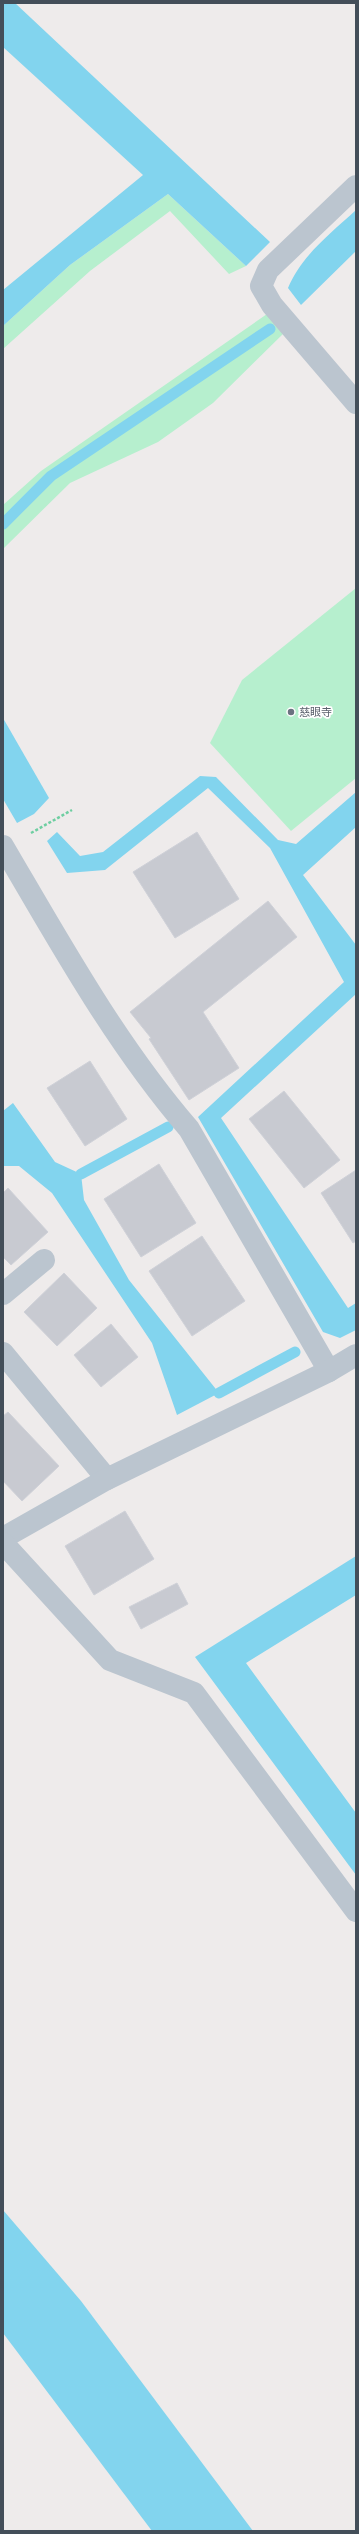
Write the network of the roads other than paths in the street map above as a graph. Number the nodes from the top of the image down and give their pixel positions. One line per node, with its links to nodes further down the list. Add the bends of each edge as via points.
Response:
1 (356, 186): 2 (street, via 268,270 261,286 272,304)
2 (356, 403)
3 (4, 847): 8 (street, via 77,973 162,1097 189,1129)
4 (44, 1260): 5 (street)
5 (3, 1294)
6 (3, 1353): 9 (street)
7 (356, 1355): 8 (street)
8 (330, 1371): 9 (street)
9 (107, 1479): 10 (street)
10 (3, 1538)
11 (3, 1543): 12 (street, via 110,1660 194,1693)
12 (356, 1912)

